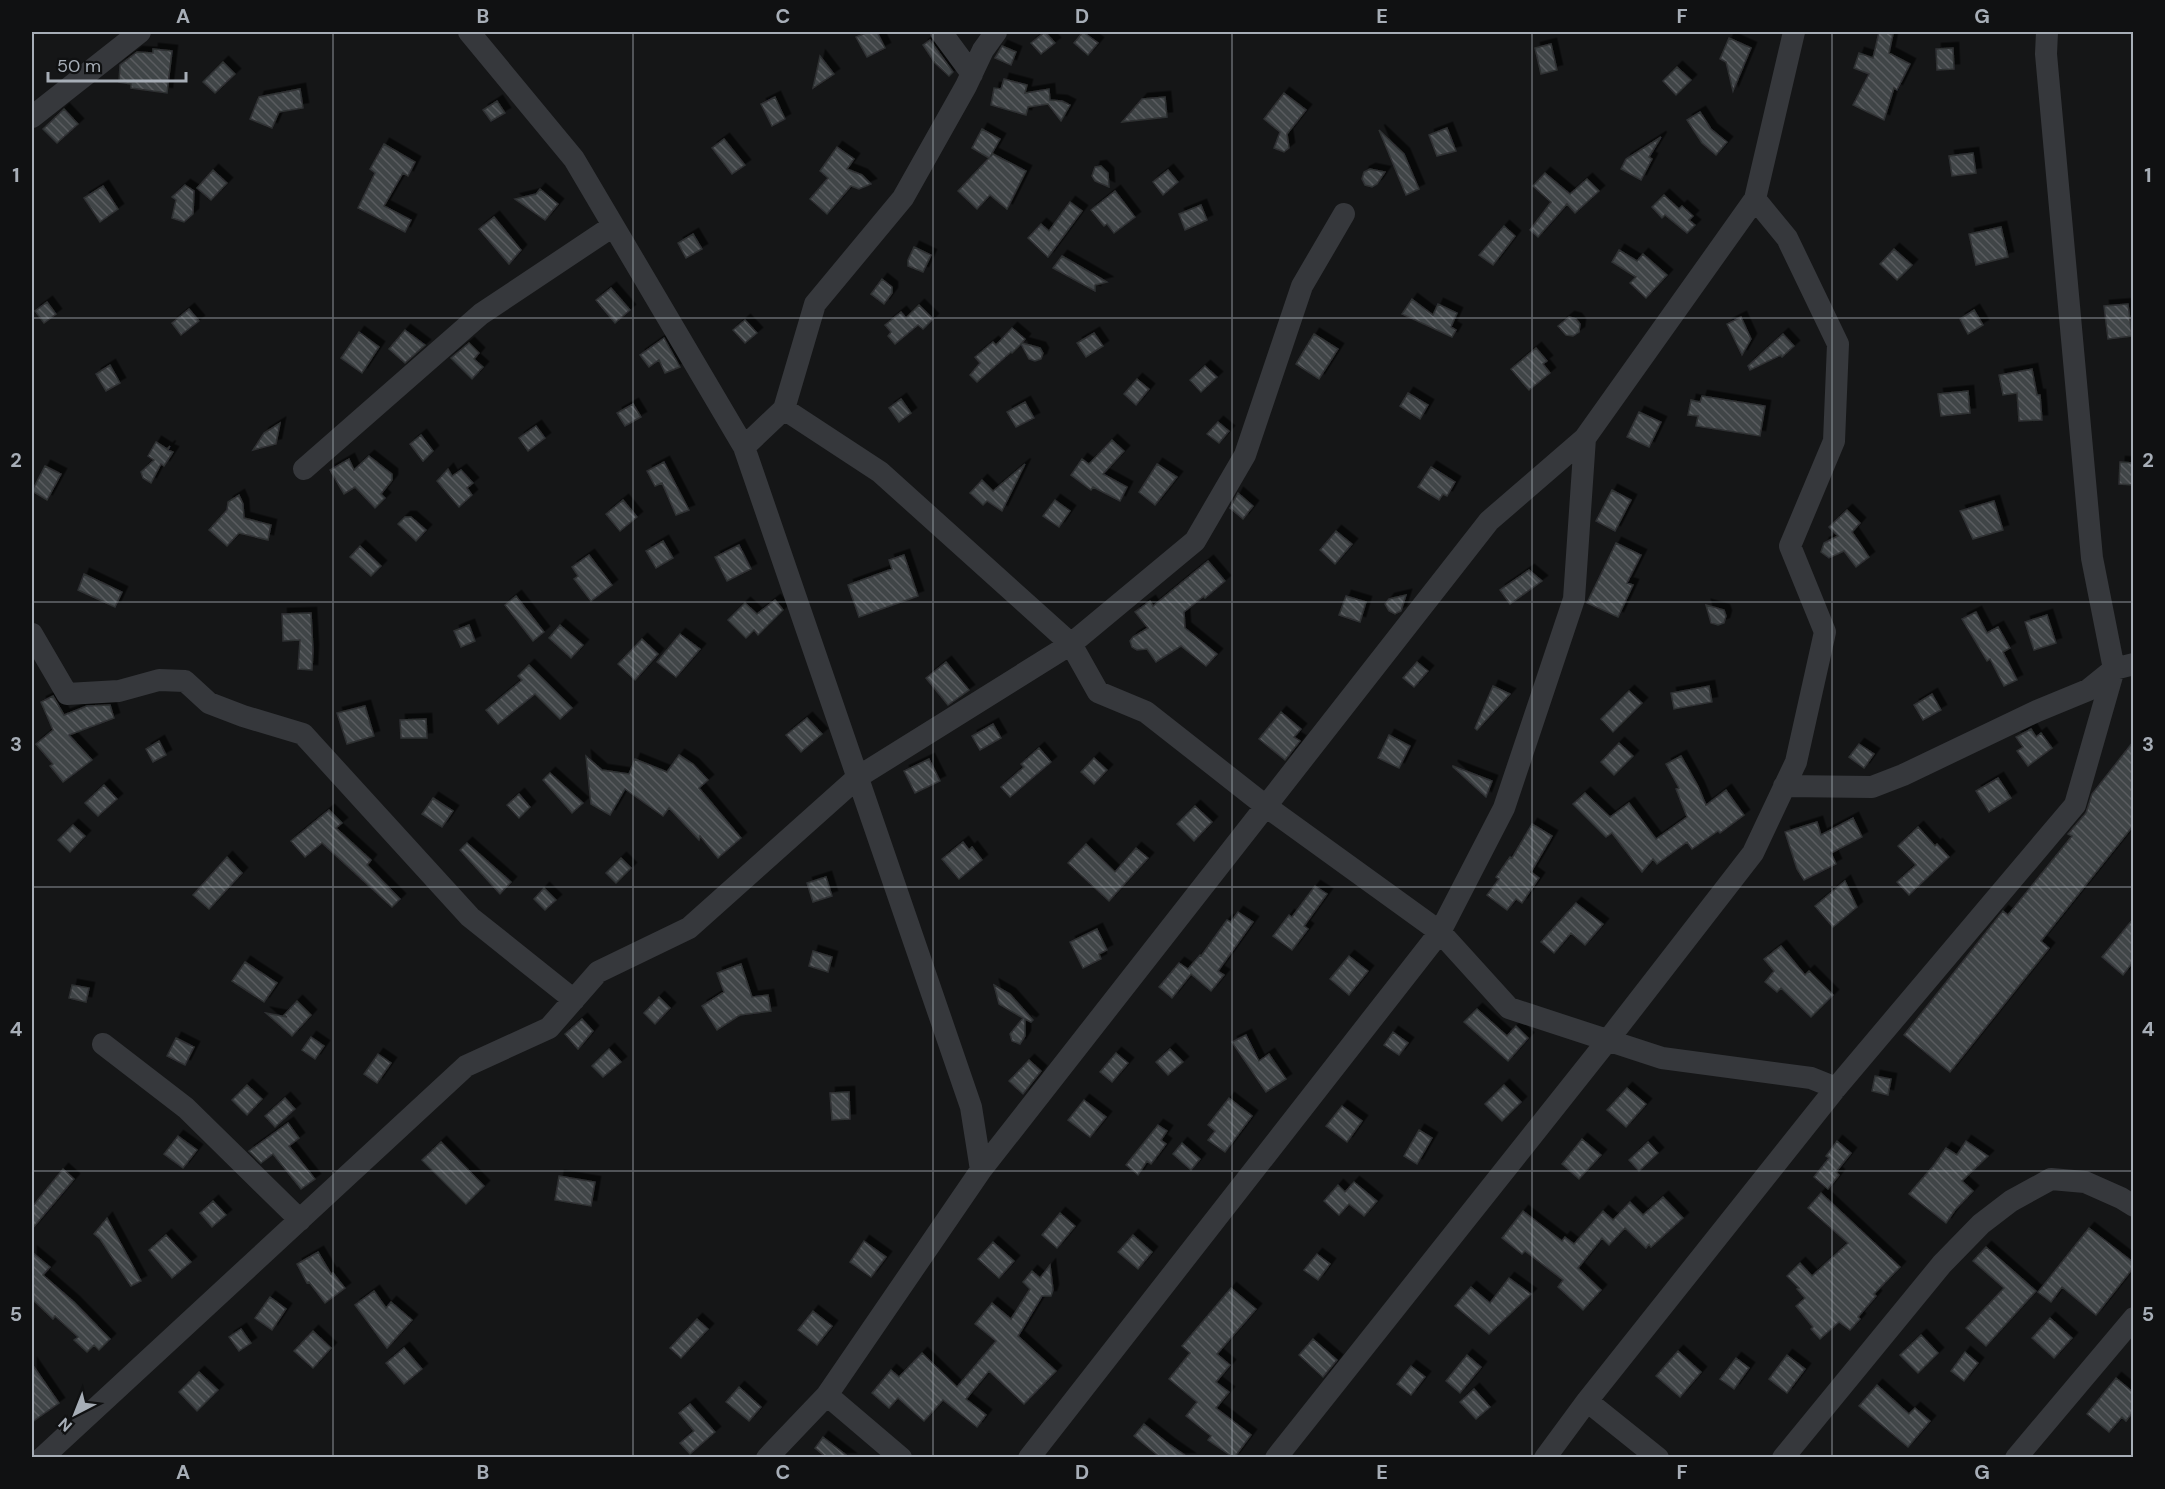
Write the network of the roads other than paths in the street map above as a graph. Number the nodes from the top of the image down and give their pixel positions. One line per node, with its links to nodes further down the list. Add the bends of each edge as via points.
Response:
1 (140, 32): 8 (street)
2 (469, 32): 11 (street, via 574,159)
3 (941, 32): 7 (street)
4 (996, 32): 7 (street)
5 (1794, 32): 9 (street)
6 (2047, 32): 18 (street, via 2092,558)
7 (972, 74): 12 (street, via 903,198 815,304)
8 (32, 117)
9 (1755, 199): 13 (street); 20 (street, via 1787,238 1838,344 1834,441 1790,546 1825,632 1796,762)
10 (1344, 214): 17 (street, via 1302,286 1245,455 1195,541)
11 (613, 226): 14 (street); 15 (street, via 481,314)
12 (784, 409): 14 (street); 17 (street, via 880,472)
13 (1585, 438): 21 (street, via 1489,521); 22 (street, via 1574,599 1504,808)
14 (744, 447): 19 (street)
15 (304, 469)
16 (32, 634): 23 (street, via 67,694 119,691 159,680 185,681 209,703 303,734 470,917)
17 (1071, 644): 19 (street); 21 (street, via 1098,692 1146,712)
18 (2124, 666): 20 (street, via 2088,690 1872,787); 26 (street, via 2075,805)
19 (858, 777): 23 (street, via 689,928 598,972); 27 (street, via 971,1107)
20 (1784, 786): 24 (street, via 1753,853)
21 (1267, 807): 22 (street); 27 (street)
22 (1440, 932): 24 (street, via 1509,1008); 36 (street)
23 (574, 1000): 29 (street, via 549,1028 466,1066)
24 (1608, 1040): 26 (street, via 1662,1058 1811,1078); 37 (street)
25 (103, 1044): 29 (street, via 186,1108)
26 (1836, 1088): 32 (street)
27 (981, 1170): 31 (street)
28 (2133, 1206): 40 (street, via 2085,1182 2051,1179 2011,1201 1981,1224 1942,1264)
29 (300, 1220): 33 (street)
30 (2133, 1318): 41 (street)
31 (827, 1395): 34 (street); 35 (street)
32 (1587, 1401): 38 (street); 39 (street)
33 (42, 1458)
34 (768, 1458)
35 (901, 1458)
36 (1029, 1458)
37 (1276, 1458)
38 (1545, 1458)
39 (1658, 1458)
40 (1783, 1458)
41 (2016, 1458)

